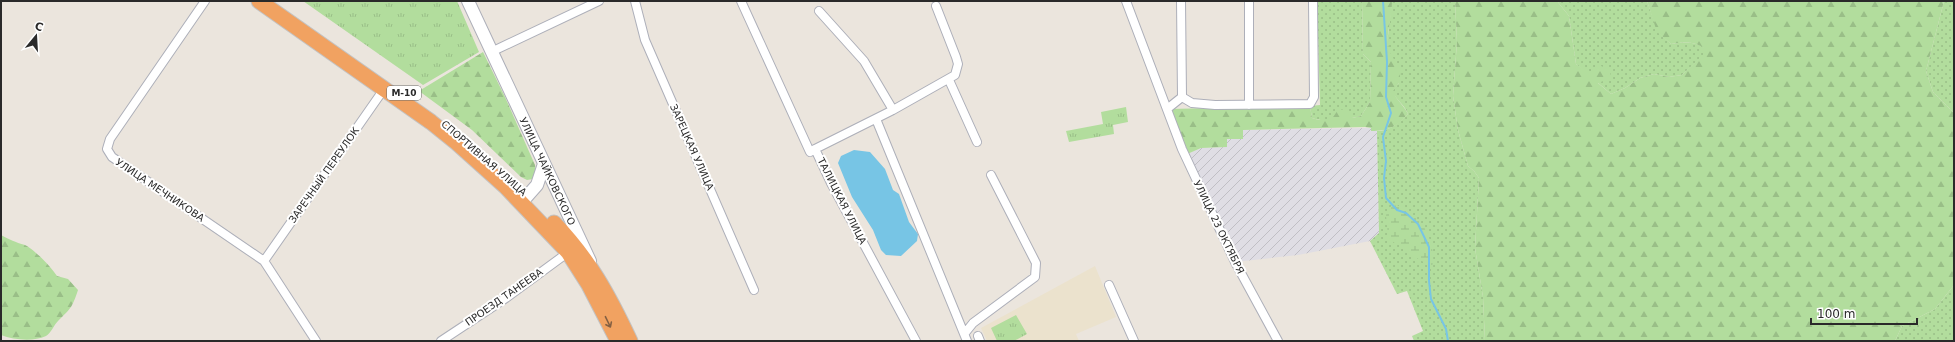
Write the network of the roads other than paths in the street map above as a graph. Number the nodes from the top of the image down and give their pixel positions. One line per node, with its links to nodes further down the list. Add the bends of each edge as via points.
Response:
1 (205, 1): 28 (street, УЛИЦА МЕЧНИКОВА, via 110,139 107,149 112,157)
2 (259, 1): 16 (highway, СПОРТИВНАЯ УЛИЦА / М-10)
3 (273, 1): 26 (highway, СПОРТИВНАЯ УЛИЦА / М-10, via 434,115 472,145)
4 (468, 1): 14 (street, УЛИЦА ЧАЙКОВСКОГО)
5 (599, 1): 14 (street)
6 (635, 1): 31 (street, ЗАРЕЦКАЯ УЛИЦА, via 645,40)
7 (741, 1): 23 (street, ТАЛИЦКАЯ УЛИЦА, via 810,152)
8 (1126, 1): 19 (street)
9 (1180, 1): 17 (street)
10 (1249, 1): 18 (street)
11 (1313, 1): 18 (street, via 1314,98 1310,104)
12 (936, 6): 15 (street, via 958,64 955,75)
13 (819, 11): 20 (street, via 864,61)
14 (491, 52): 24 (street, УЛИЦА ЧАЙКОВСКОГО)
15 (949, 80): 20 (street); 22 (street)
16 (384, 89): 26 (highway, СПОРТИВНАЯ УЛИЦА / М-10, via 457,142); 28 (street, ЗАРЕЧНЫЙ ПЕРЕУЛОК)
17 (1182, 97): 18 (street, via 1192,103); 19 (street)
18 (1248, 105)
19 (1168, 109): 39 (street, УЛИЦА 23 ОКТЯБРЯ, via 1182,149 1224,238)
20 (894, 110): 21 (street)
21 (876, 119): 23 (street); 32 (street)
22 (977, 142)
23 (815, 149): 37 (street, ТАЛИЦКАЯ УЛИЦА)
24 (544, 164): 26 (street, via 537,185); 29 (street, УЛИЦА ЧАЙКОВСКОГО)
25 (991, 175): 32 (street, via 1036,263 1035,277 973,323)
26 (525, 199): 27 (highway, СПОРТИВНАЯ УЛИЦА / М-10)
27 (573, 250): 29 (highway, СПОРТИВНАЯ УЛИЦА / М-10); 34 (street, ПРОЕЗД ТАНЕЕВА); 35 (highway, СПОРТИВНАЯ УЛИЦА / М-10, one-way to 35, via 580,270)
28 (264, 261): 33 (street, УЛИЦА МЕЧНИКОВА)
29 (598, 278): 36 (highway, УЛИЦА ЧАЙКОВСКОГО / М-10)
30 (1109, 286): 38 (street)
31 (754, 290)
32 (966, 337)
33 (316, 341)
34 (441, 341)
35 (618, 341)
36 (630, 341)
37 (916, 341)
38 (1134, 341)
39 (1278, 341)

